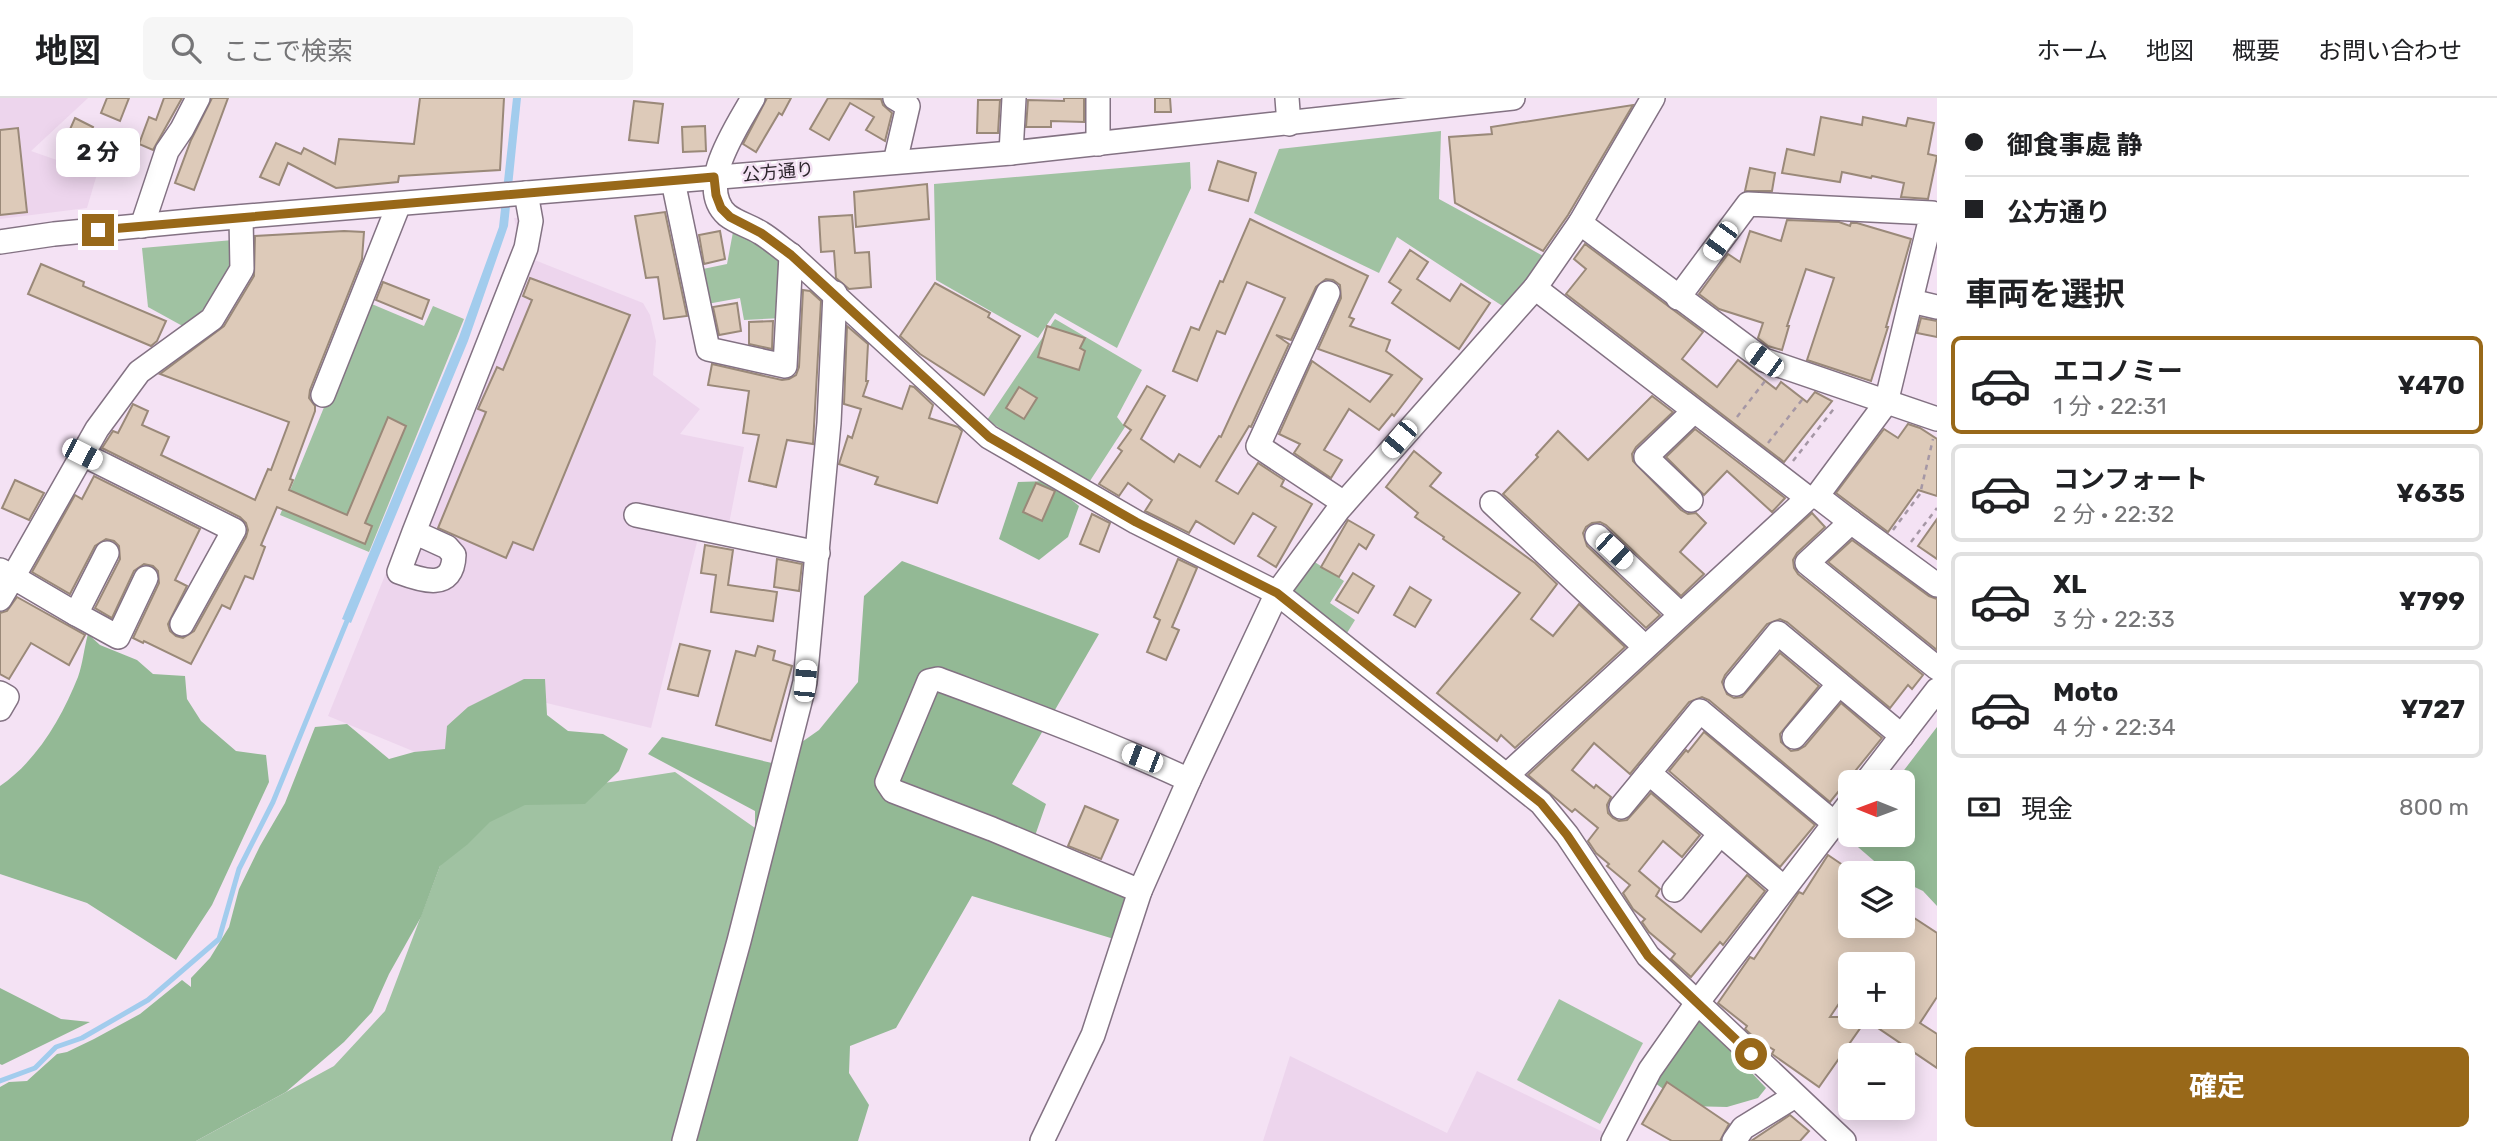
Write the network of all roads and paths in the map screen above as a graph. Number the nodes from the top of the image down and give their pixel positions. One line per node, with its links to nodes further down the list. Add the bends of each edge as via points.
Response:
1 (198, 98): 21 (street, via 167,151)
2 (753, 98): 14 (street)
3 (1014, 98): 12 (street)
4 (1098, 98): 11 (street)
5 (1287, 98): 10 (street)
6 (1513, 98): 9 (street, 公方通り)
7 (1653, 98): 20 (street)
8 (904, 101): 13 (street)
9 (1460, 101): 10 (street, 公方通り)
10 (1289, 124): 11 (street, 公方通り)
11 (1098, 144): 12 (street, 公方通り)
12 (1011, 153): 13 (street, 公方通り)
13 (895, 162): 14 (street, 公方通り)
14 (714, 177): 15 (street, 公方通り); 23 (street, via 721,208)
15 (673, 181): 16 (street, 公方通り); 23 (street, via 708,349 785,366)
16 (526, 193): 17 (street, 公方通り); 48 (street, via 531,221 526,248)
17 (399, 204): 19 (street, 公方通り); 32 (street)
18 (1935, 214): 27 (street, via 1748,204); 28 (street)
19 (241, 217): 21 (street, 公方通り); 39 (street, via 242,269 212,319 139,372)
20 (1580, 223): 24 (street); 27 (street)
21 (142, 226): 22 (street, 公方通り)
22 (0, 242)
23 (791, 255): 25 (street)
24 (1535, 288): 35 (street); 43 (street)
25 (835, 293): 53 (street); 57 (street, via 989,437 1136,522)
26 (1328, 293): 43 (street, via 1258,446)
27 (1678, 298): 33 (street, via 1764,360)
28 (1911, 300): 29 (street); 33 (street)
29 (1937, 307)
30 (1772, 373): 37 (path)
31 (1812, 388): 38 (path)
32 (323, 396)
33 (1886, 402): 36 (street); 41 (street)
34 (1837, 405): 40 (path)
35 (1694, 411): 41 (street); 42 (street, via 1646,457)
36 (1937, 424): 49 (path, via 1920,494)
37 (1730, 426)
38 (1761, 451)
39 (82, 454): 54 (street); 61 (street, via 234,530)
40 (1791, 463)
41 (1812, 497): 47 (street); 60 (street)
42 (1690, 500)
43 (1344, 503): 57 (street)
44 (1492, 503): 62 (street)
45 (1937, 508): 51 (path)
46 (636, 515): 53 (street)
47 (1851, 522): 56 (street); 63 (street, via 1807,563)
48 (414, 532)
49 (1890, 533)
50 (1597, 536): 60 (street)
51 (1907, 547)
52 (107, 553): 59 (street)
53 (818, 553): 84 (street, via 805,681 795,726)
54 (7, 574): 58 (street); 59 (street)
55 (146, 578): 59 (street, via 118,637)
56 (1937, 585)
57 (1277, 593): 73 (street); 74 (street)
58 (0, 599)
59 (76, 614)
60 (1680, 614): 62 (street)
61 (182, 624)
62 (1645, 647): 73 (street)
63 (1937, 668)
64 (1736, 684): 65 (street, via 1778,633)
65 (1839, 684): 69 (street); 70 (street)
66 (1937, 690): 69 (street)
67 (0, 692): 68 (street, via 7,696)
68 (0, 709)
69 (1902, 736): 71 (street)
70 (1794, 737)
71 (1875, 770)
72 (1649, 773): 75 (street); 77 (street, via 1700,711); 78 (street)
73 (1507, 775): 82 (street, via 1541,803 1648,956)
74 (1189, 780): 81 (street); 81 (street, via 938,679 929,681 887,782 892,791)
75 (1621, 807)
76 (1838, 818): 77 (street)
77 (1834, 823): 79 (street)
78 (1720, 834): 79 (street); 80 (street)
79 (1784, 888): 82 (street)
80 (1674, 890)
81 (1140, 891): 85 (street, via 1093,1035)
82 (1697, 1003): 83 (street); 86 (street, via 1650,1070)
83 (1795, 1096): 87 (street, via 1744,1128); 88 (street)
84 (684, 1141)
85 (1042, 1141)
86 (1613, 1141)
87 (1734, 1141)
88 (1844, 1141)

